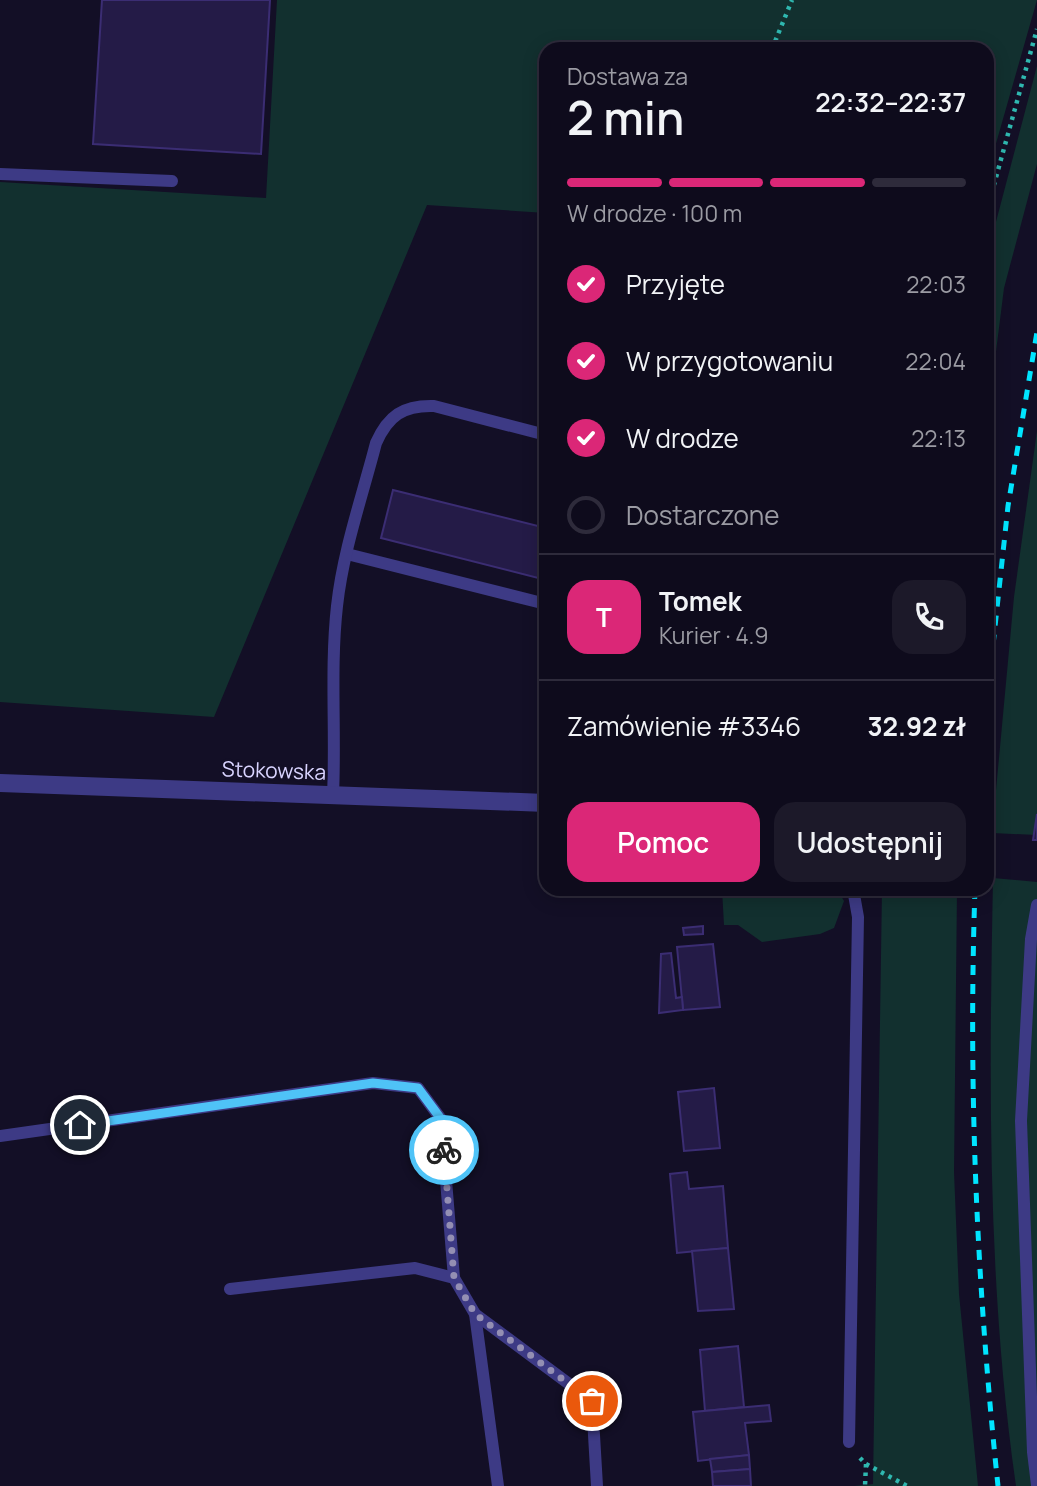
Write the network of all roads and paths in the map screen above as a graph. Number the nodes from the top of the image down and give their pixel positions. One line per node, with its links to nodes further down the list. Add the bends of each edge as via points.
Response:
1 (792, 0): 3 (path)
2 (1037, 29): 6 (path)
3 (775, 42)
4 (0, 174): 5 (lane)
5 (172, 181)
6 (994, 185)
7 (539, 433): 8 (lane, via 434,406 415,405 396,413 376,443)
8 (348, 554): 9 (lane); 11 (lane, via 337,609)
9 (539, 602)
10 (0, 783): 11 (street, Stokowska)
11 (333, 795): 12 (street, Stokowska)
12 (539, 803)
13 (854, 896): 19 (lane, via 858,917)
14 (1037, 905): 21 (lane, via 1021,1121)
15 (0, 1136): 16 (lane, via 373,1083 418,1088 441,1119)
16 (454, 1278): 17 (lane, via 415,1268); 18 (lane)
17 (230, 1289)
18 (475, 1314): 22 (lane); 23 (lane, via 592,1401)
19 (849, 1442): 20 (path)
20 (866, 1464): 24 (path); 25 (path)
21 (1037, 1485)
22 (498, 1486)
23 (597, 1486)
24 (864, 1486)
25 (906, 1486)

